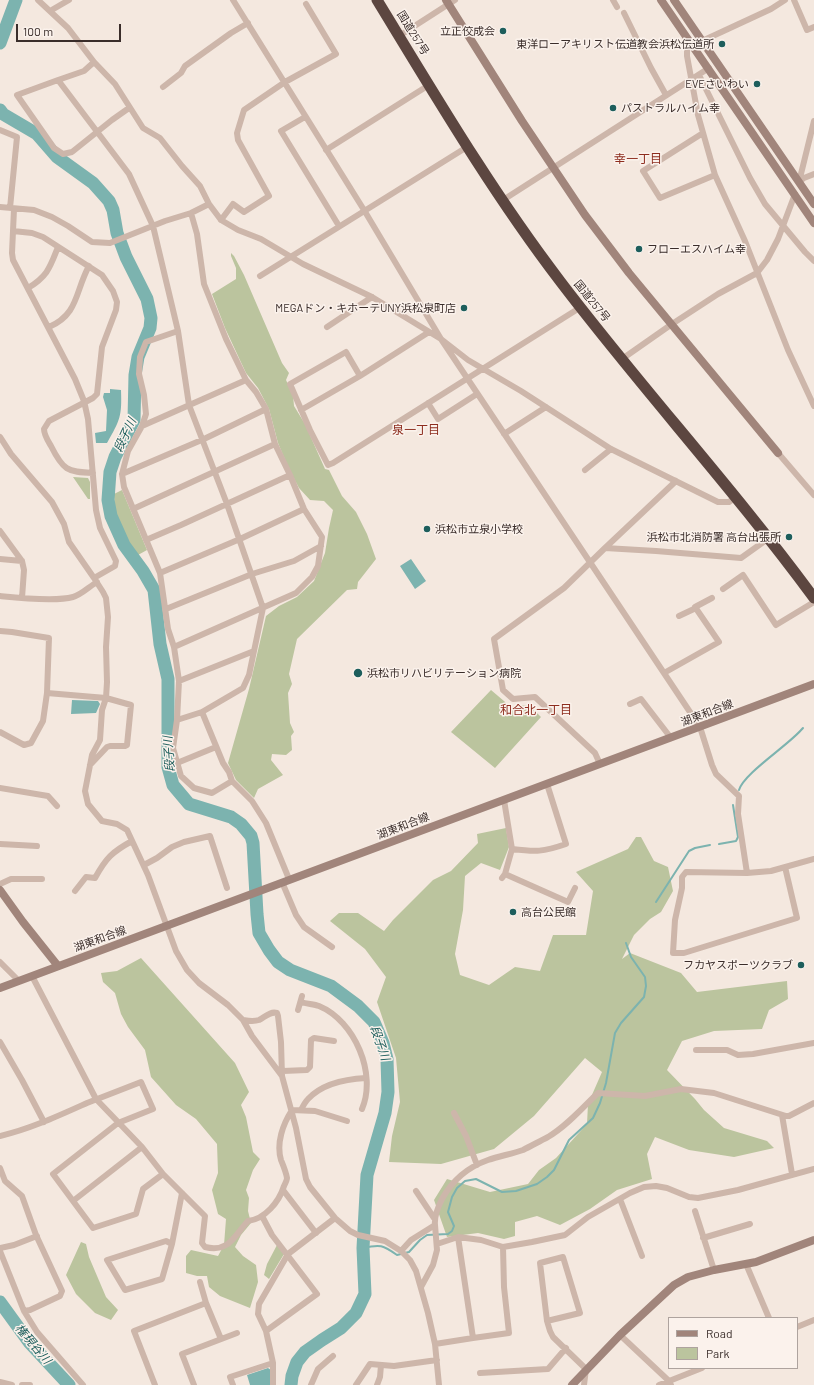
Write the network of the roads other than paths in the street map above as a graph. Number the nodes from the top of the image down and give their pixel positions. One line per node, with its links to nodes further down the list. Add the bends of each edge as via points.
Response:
1 (38, 0): 13 (street)
2 (69, 0): 13 (street)
3 (233, 0): 15 (street)
4 (377, 0): 17 (highway, 国道257号)
5 (612, 0): 12 (street)
6 (662, 0): 18 (street)
7 (674, 0): 19 (street)
8 (785, 0): 19 (street)
9 (794, 0): 16 (street, via 807,30)
10 (450, 1): 17 (street); 37 (street)
11 (306, 4): 25 (street, via 336,54)
12 (616, 7)
13 (50, 11): 20 (street, via 68,28)
14 (624, 13): 28 (street)
15 (248, 23): 25 (street); 27 (street, via 184,66 181,73)
16 (814, 27)
17 (399, 36): 26 (highway, 国道257号)
18 (687, 37): 21 (street); 24 (street)
19 (702, 41): 40 (street)
20 (94, 62): 23 (street, via 84,71); 29 (street, via 115,84)
21 (709, 68): 22 (street); 41 (street)
22 (699, 75): 24 (street); 53 (street, via 750,178 765,204)
23 (58, 80): 33 (street); 33 (street, via 17,95 54,148 63,154 72,152)
24 (691, 80): 28 (street); 34 (street)
25 (285, 82): 30 (street); 49 (street, via 244,110 237,133 238,140 269,196 244,212 233,204)
26 (430, 85): 35 (highway, 国道257号); 36 (street)
27 (163, 87)
28 (666, 95): 37 (street)
29 (129, 108): 33 (street); 43 (street, via 143,128 160,138 200,186)
30 (306, 117): 36 (street); 52 (street, via 281,132)
31 (814, 122): 40 (street)
32 (0, 130): 46 (street, via 18,137)
33 (97, 132): 51 (street, via 128,174)
34 (703, 134): 39 (street); 39 (street, via 643,171 660,198)
35 (467, 147): 42 (highway, 国道257号); 47 (street)
36 (326, 150): 47 (street)
37 (553, 168): 42 (street); 64 (street, via 621,263)
38 (814, 174): 40 (street)
39 (715, 175): 59 (street)
40 (799, 182): 44 (street)
41 (795, 194): 50 (street); 53 (street)
42 (503, 200): 63 (highway, 国道257号)
43 (209, 204): 48 (street); 49 (street)
44 (814, 204)
45 (0, 207): 46 (street)
46 (12, 208): 51 (street, via 34,210 58,220 92,242 110,243); 54 (street)
47 (364, 210): 52 (street); 69 (street)
48 (190, 213): 51 (street); 74 (street, via 197,234 204,284)
49 (221, 220): 56 (street, via 238,230 261,238)
50 (814, 223)
51 (153, 226): 67 (street)
52 (339, 226): 56 (street)
53 (784, 226): 57 (street); 59 (street, via 768,260)
54 (13, 231): 55 (street, via 32,233); 61 (street, via 13,260)
55 (58, 247): 58 (street); 61 (street, via 49,271)
56 (290, 256): 60 (street); 62 (street)
57 (814, 261)
58 (89, 266): 65 (street, via 74,307 65,317); 76 (street, via 107,281 117,302 102,347 97,394)
59 (757, 273): 64 (street, via 718,294); 79 (street)
60 (260, 276)
61 (28, 288): 65 (street)
62 (372, 297): 66 (street); 68 (street)
63 (581, 307): 70 (highway, 国道257号); 71 (street)
64 (672, 324): 70 (street); 89 (street)
65 (49, 327): 76 (street)
66 (327, 327)
67 (178, 331): 78 (street); 83 (street, via 146,342 140,357 138,374 146,414)
68 (429, 332): 69 (street); 72 (street)
69 (441, 339): 71 (street, via 468,360); 73 (street)
70 (622, 359): 97 (highway, 国道257号)
71 (484, 368): 73 (street); 80 (street)
72 (360, 376): 82 (street); 82 (street, via 346,352 290,384)
73 (466, 379): 75 (street); 77 (street)
74 (246, 380): 78 (street); 81 (street)
75 (477, 394): 77 (street, via 438,419); 84 (street)
76 (84, 401): 92 (street); 92 (street, via 49,421 44,432 62,465 69,470)
77 (428, 403): 82 (street, via 328,465)
78 (190, 405): 83 (street); 86 (street)
79 (814, 406)
80 (546, 407): 84 (street); 88 (street)
81 (266, 409): 86 (street); 87 (street)
82 (301, 410)
83 (142, 426): 93 (street, via 128,451)
84 (504, 434): 109 (street)
85 (0, 437): 112 (street, via 11,454 52,502 64,524 69,542)
86 (204, 439): 91 (street); 93 (street)
87 (274, 444): 91 (street); 94 (street)
88 (611, 449): 90 (street); 95 (street)
89 (778, 453): 96 (street)
90 (584, 470)
91 (215, 471): 98 (street); 99 (street)
92 (93, 473): 112 (street, via 100,528 116,560 115,566)
93 (122, 474): 99 (street)
94 (290, 475): 98 (street); 100 (street)
95 (676, 481): 97 (street, via 718,502 729,502); 106 (street)
96 (814, 496)
97 (736, 497): 102 (highway, 国道257号)
98 (227, 504): 103 (street); 104 (street)
99 (133, 509): 103 (street)
100 (304, 509): 104 (street); 105 (street, via 322,537)
101 (0, 531): 108 (street)
102 (769, 538): 106 (street, via 740,558); 117 (highway, 国道257号)
103 (146, 540): 110 (street)
104 (240, 540): 110 (street); 111 (street)
105 (321, 546): 111 (street, via 294,561); 119 (street, via 318,566 302,588)
106 (605, 548): 109 (street)
107 (0, 559): 108 (street)
108 (22, 561): 115 (street)
109 (590, 563): 126 (street); 139 (street, via 564,588 494,639 503,690 513,700 535,697 595,753)
110 (160, 573): 121 (street)
111 (252, 574): 119 (street); 121 (street)
112 (96, 580): 115 (street, via 74,597); 130 (street, via 106,598 108,617)
113 (723, 588): 118 (street, via 743,575 776,625)
114 (0, 596): 115 (street)
115 (22, 598)
116 (712, 598): 120 (street)
117 (814, 598)
118 (814, 602)
119 (263, 608): 124 (street); 125 (street)
120 (696, 608): 122 (street); 126 (street, via 719,642)
121 (166, 609): 124 (street, via 168,629)
122 (679, 616)
123 (0, 631): 129 (street, via 49,638)
124 (174, 647): 127 (street)
125 (254, 651): 127 (street); 132 (street, via 249,675 243,688)
126 (664, 673): 134 (street)
127 (179, 681): 133 (street)
128 (814, 684): 134 (street, 湖東和合線)
129 (47, 693): 130 (street); 135 (street, via 43,721 31,743 24,745)
130 (106, 698): 140 (street, via 102,710 100,740); 140 (street, via 131,705 127,745 107,747)
131 (630, 704): 136 (street, via 641,699)
132 (202, 712): 133 (street); 137 (street)
133 (177, 720): 138 (street, via 173,748)
134 (700, 727): 136 (street, 湖東和合線); 153 (street, via 716,774 738,796 738,814)
135 (0, 732)
136 (672, 738): 139 (street, 湖東和合線)
137 (216, 747): 138 (street); 141 (street)
138 (177, 763): 141 (street, via 181,776 194,788 212,793)
139 (600, 764): 142 (street, 湖東和合線)
140 (90, 765): 146 (street, via 85,791 88,804 102,821 127,830)
141 (232, 781): 155 (street, via 252,801 266,823)
142 (547, 784): 144 (street, 湖東和合線); 149 (street, via 566,844 534,852)
143 (0, 788): 145 (street, via 48,796)
144 (504, 800): 149 (street); 155 (street, 湖東和合線)
145 (57, 806)
146 (132, 841): 151 (street); 160 (street, via 117,849 105,860 95,878 86,877)
147 (0, 844): 148 (street)
148 (37, 846)
149 (512, 849): 158 (street, via 504,876 568,902)
150 (814, 859): 152 (street)
151 (144, 865): 157 (street, via 172,847 210,836); 161 (street)
152 (785, 868): 153 (street); 153 (street, via 797,918 684,953 673,953 675,920 682,877 686,872)
153 (747, 872)
154 (42, 878): 156 (street, via 11,878)
155 (286, 880): 161 (street, 湖東和合線); 162 (street, via 296,915 304,927)
156 (0, 884)
157 (227, 888)
158 (574, 888)
159 (0, 890): 164 (street)
160 (75, 891)
161 (168, 926): 164 (street, 湖東和合線); 169 (street, via 176,951 187,970)
162 (332, 947)
163 (0, 962): 166 (street)
164 (58, 966): 165 (street, 湖東和合線)
165 (32, 976): 166 (street, 湖東和合線); 176 (street)
166 (19, 981): 167 (street, 湖東和合線)
167 (0, 988)
168 (298, 1010): 175 (street, via 301,999 319,1006 345,1026 358,1045 364,1061)
169 (243, 1020): 174 (street, via 252,1036); 174 (street, via 252,1021 277,1013)
170 (334, 1041): 174 (street, via 314,1038 311,1040 310,1067 307,1070)
171 (0, 1042): 184 (street)
172 (814, 1043): 173 (street, via 738,1056 727,1050)
173 (696, 1050)
174 (283, 1074): 179 (street)
175 (366, 1078): 178 (street); 180 (street, via 349,1079 330,1085 308,1099)
176 (96, 1099): 184 (street); 185 (street); 185 (street, via 141,1082 153,1109)
177 (814, 1103): 182 (street, via 789,1116)
178 (362, 1109)
179 (292, 1110): 180 (street); 193 (street, via 284,1122 279,1147 287,1178); 200 (street, via 306,1179)
180 (301, 1110): 183 (street, via 323,1113)
181 (454, 1113): 188 (street)
182 (782, 1115): 188 (street, via 714,1093 680,1089 645,1096 599,1093 567,1124 548,1136 522,1150); 192 (street)
183 (347, 1121)
184 (44, 1122): 186 (street)
185 (118, 1123): 187 (street); 197 (street, via 53,1174)
186 (0, 1136)
187 (142, 1147): 191 (street); 197 (street)
188 (477, 1164): 201 (street, via 458,1177 447,1190)
189 (0, 1168): 205 (street, via 5,1181 22,1196)
190 (814, 1168): 192 (street)
191 (163, 1174): 195 (street); 197 (street, via 143,1189 136,1214 93,1228)
192 (792, 1174): 196 (street, via 738,1190 698,1198 667,1188 644,1186)
193 (283, 1190): 199 (street, via 276,1204); 204 (street)
194 (416, 1191): 201 (street)
195 (182, 1193): 199 (street, via 205,1216 202,1242 205,1247 220,1248 230,1243 248,1221); 210 (street)
196 (620, 1199): 211 (street, via 588,1217 565,1235); 216 (street)
197 (74, 1201)
198 (695, 1211): 207 (street)
199 (262, 1216): 215 (street, via 272,1235)
200 (335, 1218): 204 (street); 214 (street, via 350,1231 385,1241)
201 (434, 1218): 203 (street)
202 (750, 1224): 207 (street)
203 (435, 1227): 209 (street); 214 (street, via 411,1240)
204 (316, 1233): 215 (street)
205 (37, 1236): 212 (street); 222 (street, via 62,1291 60,1296)
206 (458, 1237): 209 (street); 211 (street, via 481,1240); 230 (street)
207 (703, 1238): 218 (street)
208 (814, 1240): 217 (street)
209 (436, 1241): 220 (street, via 437,1250 433,1265)
210 (172, 1244): 210 (street, via 166,1241 107,1260 125,1290 162,1278)
211 (503, 1247): 230 (street, via 509,1333)
212 (0, 1248)
213 (0, 1251): 222 (street)
214 (401, 1251): 220 (street, via 416,1271)
215 (288, 1254): 227 (street, via 259,1304 258,1314); 227 (street, via 317,1294)
216 (642, 1256)
217 (746, 1264): 218 (street); 223 (street)
218 (714, 1270): 229 (street, via 688,1277 674,1285)
219 (200, 1282): 221 (street)
220 (421, 1287): 232 (street)
221 (206, 1303): 231 (street); 247 (street, via 134,1331)
222 (24, 1311): 246 (street, via 37,1332)
223 (769, 1317)
224 (814, 1320): 226 (street)
225 (548, 1321): 225 (street, via 580,1314 563,1257 540,1263); 233 (street, via 553,1336)
226 (798, 1327)
227 (266, 1331): 236 (street)
228 (237, 1333): 231 (street)
229 (620, 1335): 238 (street); 242 (street)
230 (472, 1338): 232 (street)
231 (221, 1339): 248 (street, via 182,1354)
232 (435, 1344): 235 (street)
233 (566, 1348): 238 (street); 240 (street, via 548,1369)
234 (333, 1356): 251 (street, via 318,1369)
235 (437, 1360): 237 (street, via 394,1366); 254 (street)
236 (273, 1362): 249 (street, via 230,1377); 250 (street)
237 (381, 1365): 252 (street, via 370,1364); 253 (street, via 380,1378)
238 (586, 1369): 255 (street); 256 (street)
239 (700, 1369): 242 (street)
240 (480, 1373)
241 (0, 1382): 243 (street)
242 (670, 1383): 257 (street)
243 (12, 1385)
244 (22, 1385): 245 (street)
245 (30, 1385)
246 (83, 1385)
247 (155, 1385)
248 (194, 1385)
249 (233, 1385)
250 (273, 1385)
251 (311, 1385)
252 (356, 1385)
253 (376, 1385)
254 (439, 1385)
255 (572, 1385)
256 (584, 1385)
257 (659, 1385)

